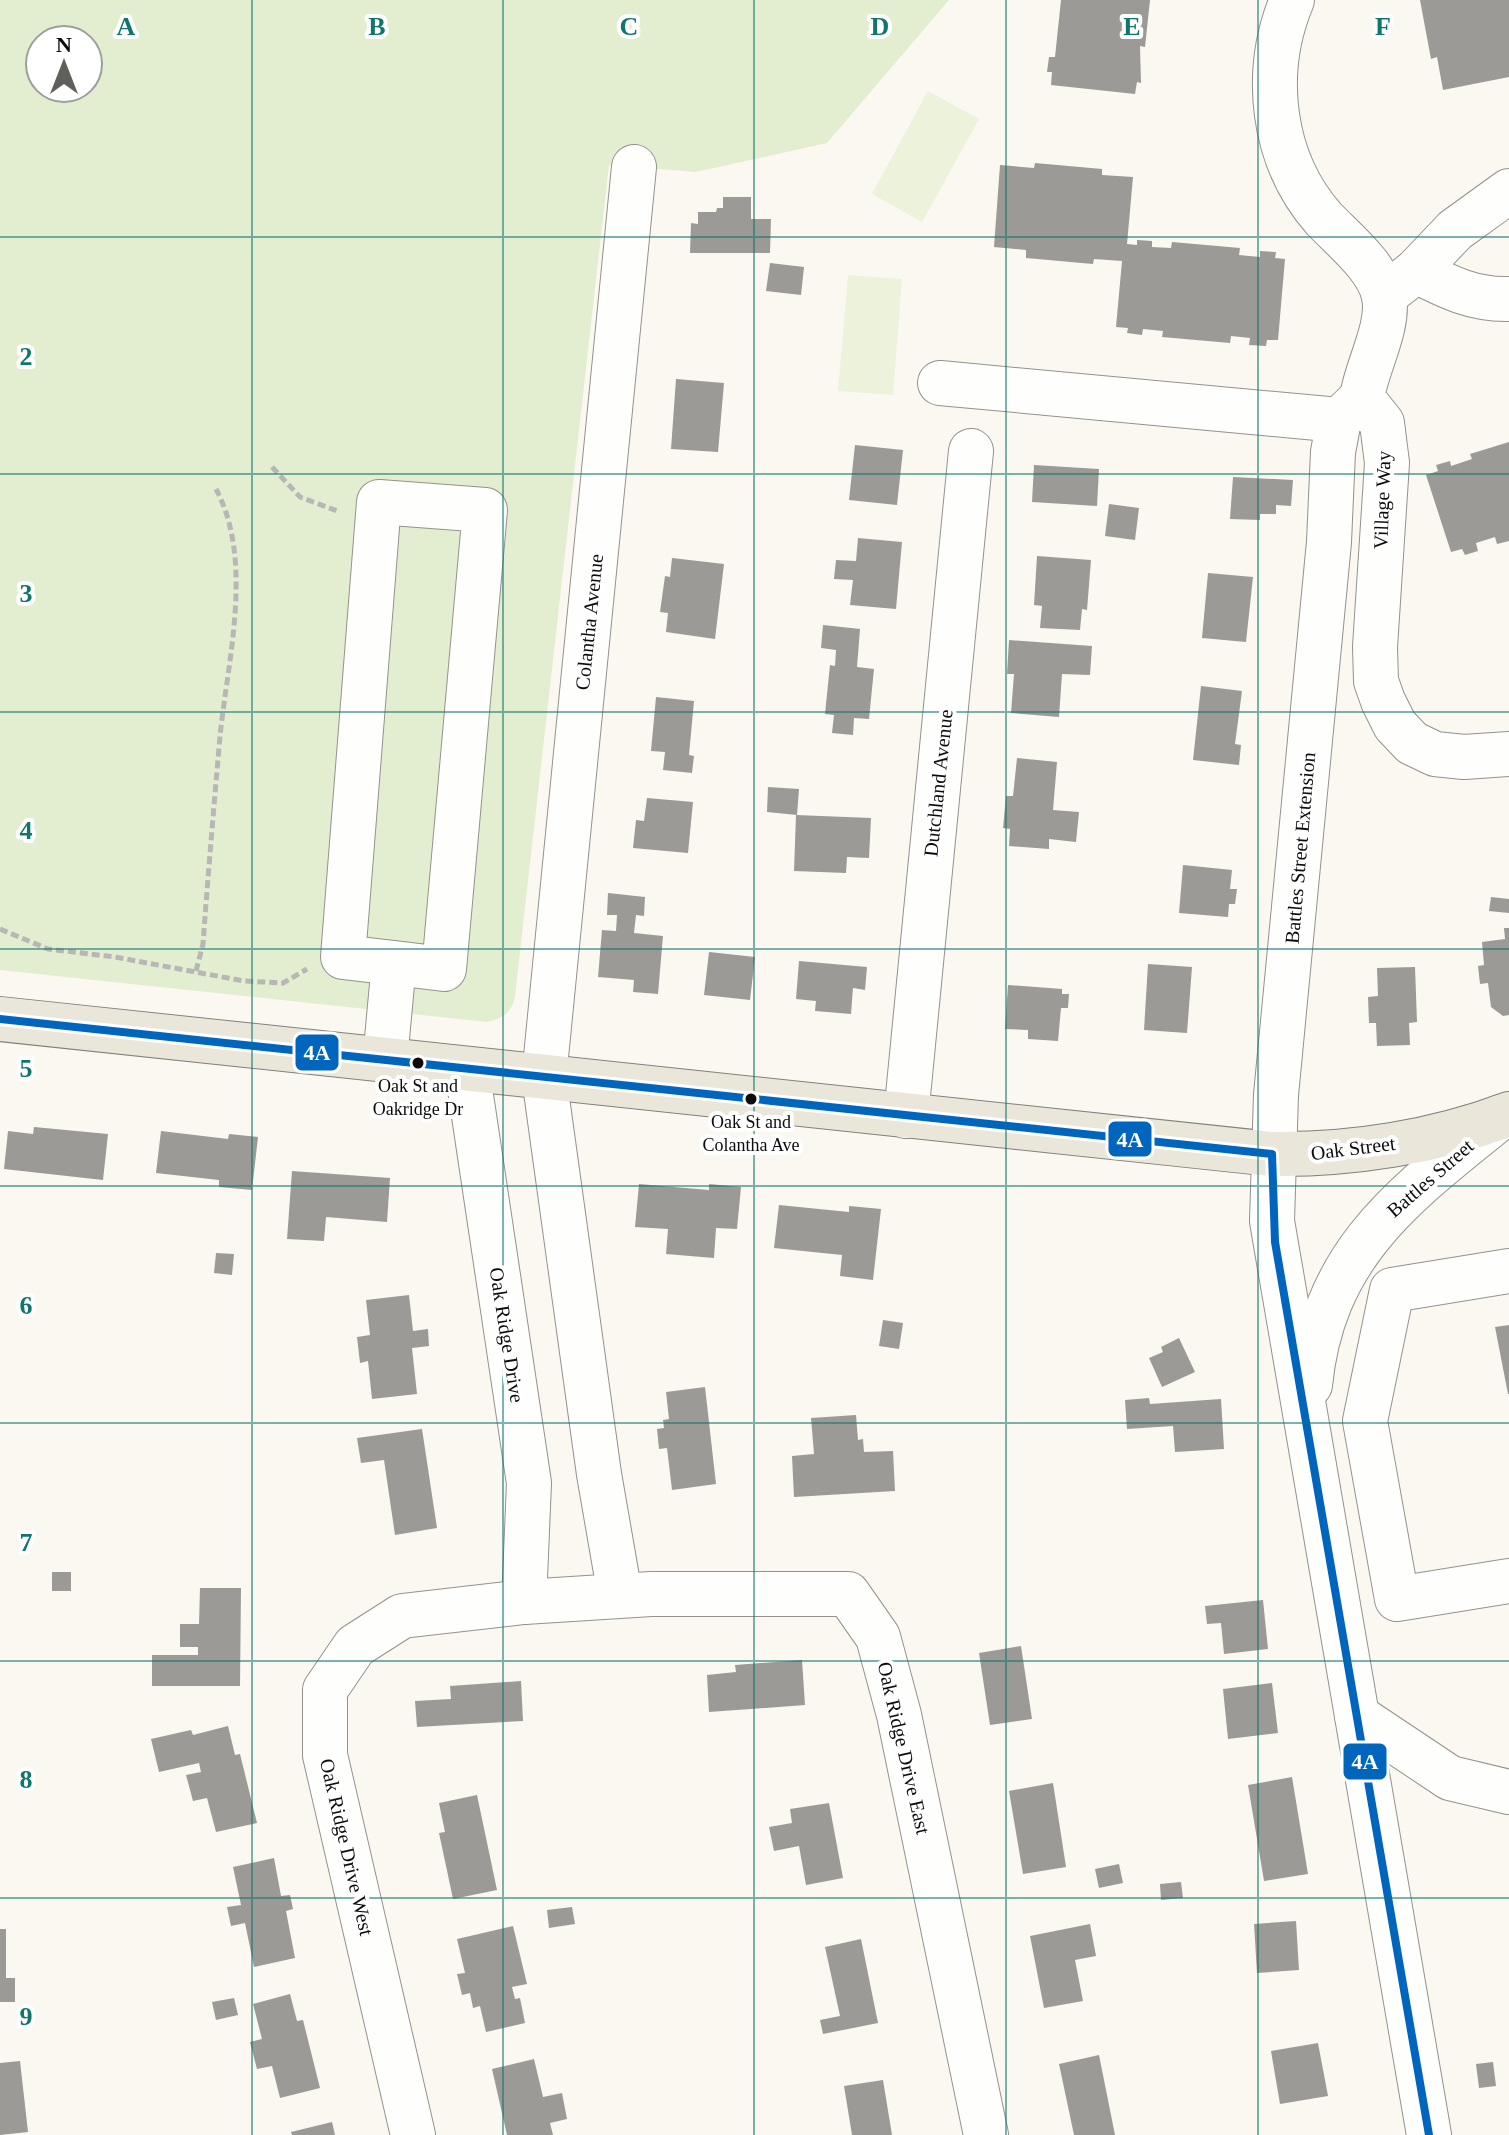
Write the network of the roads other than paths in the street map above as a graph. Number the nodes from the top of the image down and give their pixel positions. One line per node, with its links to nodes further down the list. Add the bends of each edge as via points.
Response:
1 (1292, 0): 4 (street, via 1275,57 1279,130 1312,204 1376,278)
2 (634, 167): 14 (street, Colantha Avenue)
3 (1509, 191): 4 (street, via 1455,230)
4 (1400, 284): 5 (street, via 1485,300); 7 (street)
5 (1509, 299)
6 (940, 383): 7 (street)
7 (1350, 409): 9 (street, Village Way, via 1382,423 1387,463 1375,647 1383,701 1412,743 1435,754); 17 (street, Battles Street Extension, via 1333,452)
8 (971, 451): 16 (street, Dutchland Avenue)
9 (1509, 754)
10 (394, 963): 10 (street, via 444,969 485,510 379,502 343,957); 12 (street)
11 (0, 1019): 12 (main road, Oak Street)
12 (385, 1060): 13 (main road, Oak Street)
13 (467, 1069): 14 (main road, Oak Street); 22 (street, Oak Ridge Drive, via 529,1483)
14 (544, 1077): 16 (main road, Oak Street); 21 (street)
15 (1505, 1115): 17 (main road, Oak Street, via 1372,1148); 19 (street, Battles Street, via 1409,1191 1359,1246 1321,1323)
16 (906, 1116): 17 (main road, Oak Street)
17 (1272, 1154): 19 (street, Battles Street, via 1273,1232)
18 (1509, 1271): 20 (street, via 1392,1290 1365,1421 1397,1599)
19 (1307, 1423): 23 (street, Battles Street)
20 (1509, 1581)
21 (620, 1595): 22 (street, Oak Ridge Drive West); 26 (street, Oak Ridge Drive East, via 848,1594 878,1637)
22 (524, 1602): 25 (street, Oak Ridge Drive West, via 402,1616 355,1646 325,1690 325,1755)
23 (1357, 1716): 24 (street, via 1450,1778); 27 (street, Battles Street)
24 (1509, 1792)
25 (413, 2135)
26 (986, 2135)
27 (1429, 2135)

